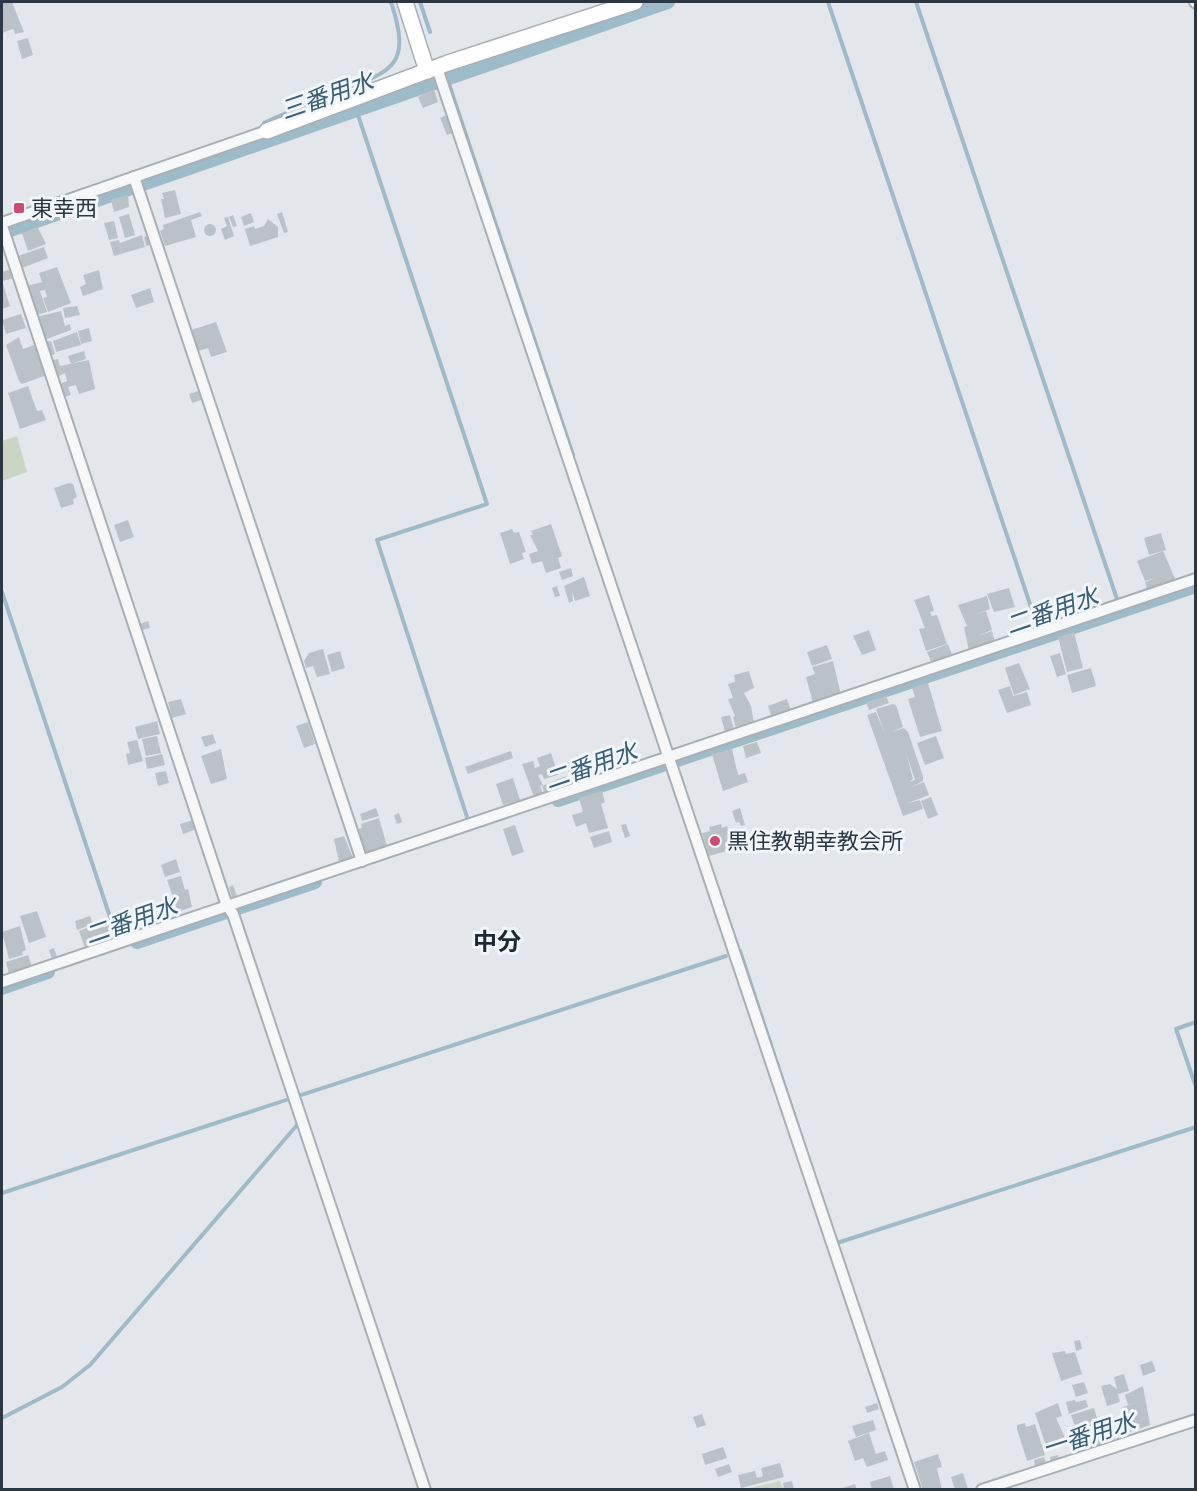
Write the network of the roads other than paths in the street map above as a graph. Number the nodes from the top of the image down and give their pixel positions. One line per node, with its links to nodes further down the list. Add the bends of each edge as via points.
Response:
1 (405, 2): 3 (street)
2 (635, 2): 3 (street)
3 (436, 75): 4 (street); 8 (street)
4 (267, 131): 5 (street)
5 (136, 183): 6 (street); 9 (street)
6 (3, 229): 10 (street)
7 (1196, 579): 8 (street)
8 (670, 761): 9 (street); 14 (street)
9 (362, 861): 10 (street)
10 (229, 909): 11 (street); 13 (street)
11 (2, 982)
12 (1196, 1420): 15 (street)
13 (425, 1490)
14 (915, 1490)
15 (982, 1490)

